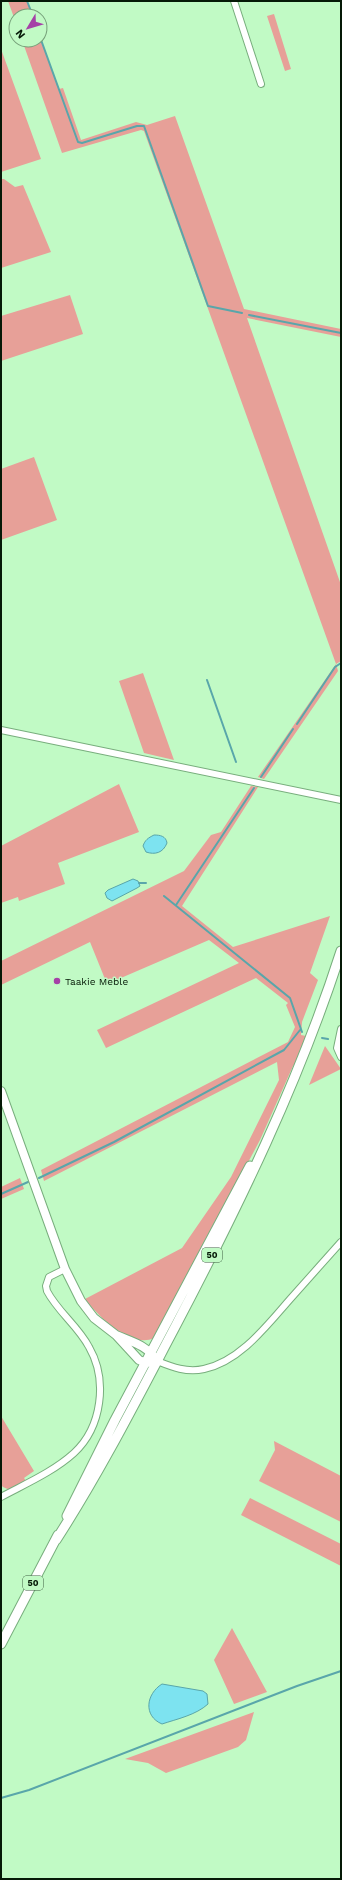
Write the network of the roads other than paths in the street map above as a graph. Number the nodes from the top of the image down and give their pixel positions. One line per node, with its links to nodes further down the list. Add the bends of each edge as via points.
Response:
1 (234, 1): 2 (street)
2 (261, 84)
3 (1, 730): 4 (street)
4 (341, 800)
5 (341, 951): 9 (main road, 50, via 306,1051)
6 (341, 1029): 7 (street, via 337,1048)
7 (341, 1057)
8 (1, 1091): 11 (street)
9 (264, 1147): 13 (main road, 50, via 251,1164); 14 (main road, 50, via 224,1232)
10 (341, 1242): 14 (street, via 251,1341 225,1362 214,1367 194,1370 180,1369)
11 (65, 1269): 12 (street, via 87,1310); 16 (street, via 49,1277 47,1291 80,1332 92,1352 101,1392 98,1411 89,1432 74,1453 47,1473)
12 (116, 1335): 13 (street); 15 (street, via 139,1360)
13 (151, 1352): 14 (street); 15 (main road, 50)
14 (157, 1361): 15 (street); 17 (main road, 50, via 80,1503)
15 (146, 1363): 17 (main road, 50, via 89,1469)
16 (1, 1497)
17 (56, 1540): 18 (main road, 50)
18 (1, 1644)

